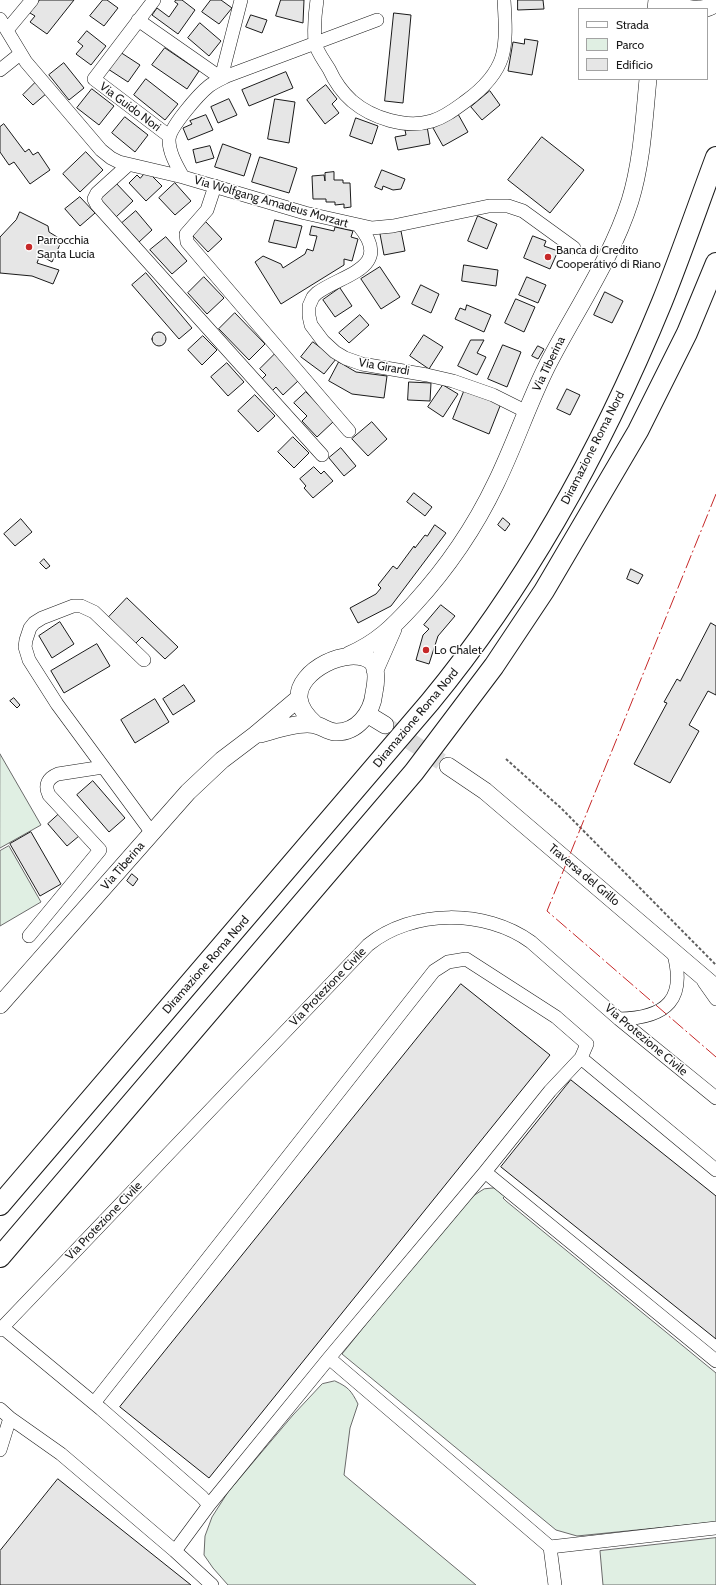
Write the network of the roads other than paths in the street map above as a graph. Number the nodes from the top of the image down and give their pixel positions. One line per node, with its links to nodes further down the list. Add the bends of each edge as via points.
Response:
1 (32, 0): 12 (street)
2 (154, 0): 10 (street, Via Guido Nori)
3 (241, 0): 16 (street)
4 (317, 0): 13 (street)
5 (504, 0): 13 (street, via 504,47 498,67 474,95 447,115 430,122 392,120 355,103 332,76)
6 (668, 0): 8 (main road)
7 (716, 2): 9 (main road)
8 (685, 8)
9 (704, 8)
10 (138, 20): 16 (street); 18 (street, Via Guido Nori, via 94,79)
11 (377, 20): 13 (street)
12 (4, 24): 14 (street, Via Wolfgang Amadeus Morzart)
13 (315, 44): 16 (street)
14 (20, 54): 15 (street); 20 (street, Via Wolfgang Amadeus Morzart, via 101,150 111,158)
15 (0, 70)
16 (221, 78): 18 (street, via 199,95)
17 (648, 80): 26 (main road, Via Tiberina, via 638,166 626,214 547,367)
18 (169, 136): 21 (street, Via Wolfgang Amadeus Morzart, via 171,153)
19 (716, 157): 52 (highway, Diramazione Roma Nord, via 662,302 612,415 561,512 505,603 475,646 430,702)
20 (128, 165): 21 (street, Via Wolfgang Amadeus Morzart); 28 (street, via 97,193 94,199 97,205)
21 (183, 177): 22 (street, Via Wolfgang Amadeus Morzart)
22 (215, 186): 23 (street, Via Wolfgang Amadeus Morzart); 27 (street, via 207,210 188,232 186,240)
23 (359, 226): 24 (street, Via Wolfgang Amadeus Morzart, via 382,228 503,205 523,212); 26 (street, Via Girardi, via 369,241 371,252 368,262 358,271 317,293 309,306 311,324 323,340 349,360 453,381 489,393)
24 (574, 248)
25 (716, 263): 53 (highway, via 687,333 638,431 548,584 494,666 414,772)
26 (527, 412): 29 (main road, Via Tiberina, via 496,482 461,544 434,582)
27 (349, 431)
28 (322, 455)
29 (395, 625): 30 (main road, Via Tiberina, via 369,646); 32 (main road, Via Tiberina)
30 (349, 656): 32 (main road, Via Tiberina, via 366,658); 33 (main road, Via Tiberina, via 329,661 315,671 302,686)
31 (144, 660): 39 (street, via 94,612 81,606 73,606 42,618 28,633 25,647 29,660)
32 (375, 670): 34 (main road, Via Tiberina, via 374,698)
33 (299, 698): 35 (main road, via 305,713); 37 (main road, Via Tiberina)
34 (367, 714): 35 (main road, Via Tiberina, via 360,723 342,731 329,731); 36 (main road)
35 (315, 724): 37 (main road, Via Tiberina, via 283,727)
36 (385, 725)
37 (255, 735): 40 (main road, Via Tiberina, via 227,755 200,780)
38 (448, 766): 42 (main road, Traversa del Grillo, via 485,791)
39 (103, 767): 40 (street); 41 (street, via 58,774 51,777 47,783 49,795 100,850)
40 (152, 833): 46 (main road, Via Tiberina)
41 (29, 936)
42 (673, 951): 43 (main road, Traversa del Grillo); 47 (street, via 678,975 673,998 665,1007 652,1014)
43 (694, 969): 44 (main road, Traversa del Grillo); 45 (street)
44 (716, 988)
45 (716, 999)
46 (0, 1006)
47 (619, 1019): 49 (street, Via Protezione Civile); 54 (street, Via Protezione Civile, via 518,933 481,921 445,918 414,922 389,930 368,945)
48 (581, 1058): 50 (street); 51 (street, via 550,1091); 57 (street, via 587,1044 556,1017 466,959 448,962 434,971)
49 (716, 1098)
50 (716, 1170)
51 (485, 1172): 55 (street); 56 (street)
52 (0, 1205)
53 (0, 1257)
54 (1, 1329): 57 (street)
55 (329, 1358): 60 (street); 62 (street)
56 (716, 1361)
57 (94, 1403): 60 (street)
58 (5, 1414): 59 (street); 63 (street, via 60,1454)
59 (0, 1450)
60 (209, 1505): 63 (street)
61 (716, 1528): 62 (street)
62 (550, 1547): 65 (street)
63 (175, 1551): 64 (street)
64 (212, 1585)
65 (555, 1585)

